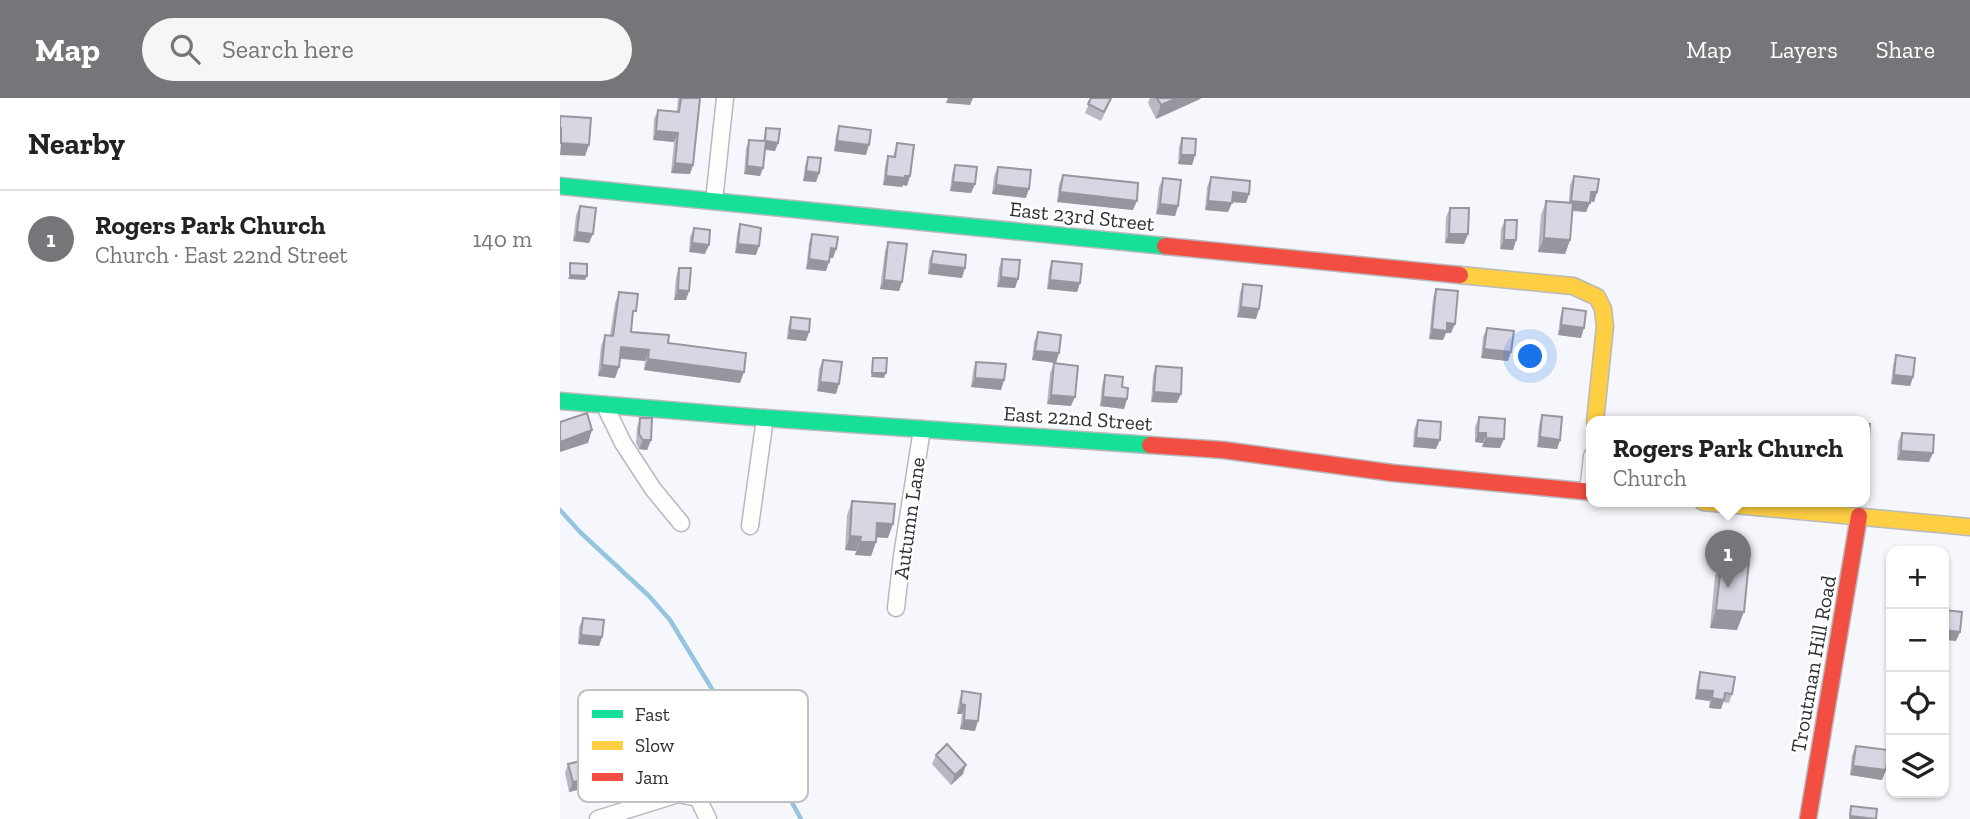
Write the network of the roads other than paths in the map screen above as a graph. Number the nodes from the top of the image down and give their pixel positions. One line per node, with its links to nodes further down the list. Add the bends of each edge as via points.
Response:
1 (726, 98): 3 (street)
2 (560, 186): 3 (street, East 23rd Street)
3 (714, 201): 6 (street, East 23rd Street, via 1573,286 1597,297 1603,309)
4 (560, 401): 5 (street, East 22nd Street)
5 (605, 405): 7 (street, East 22nd Street); 12 (street, via 623,443)
6 (1596, 416)
7 (765, 418): 8 (street, East 22nd Street); 13 (street)
8 (922, 429): 9 (street, East 22nd Street, via 1223,450); 15 (street, Autumn Lane)
9 (1586, 492)
10 (1759, 507): 11 (street)
11 (1859, 516): 14 (street); 20 (street, Troutman Hill Road)
12 (681, 523)
13 (750, 526)
14 (1970, 527)
15 (896, 607)
16 (652, 802): 18 (street)
17 (700, 802): 19 (street)
18 (598, 819)
19 (708, 819)
20 (1808, 819)

